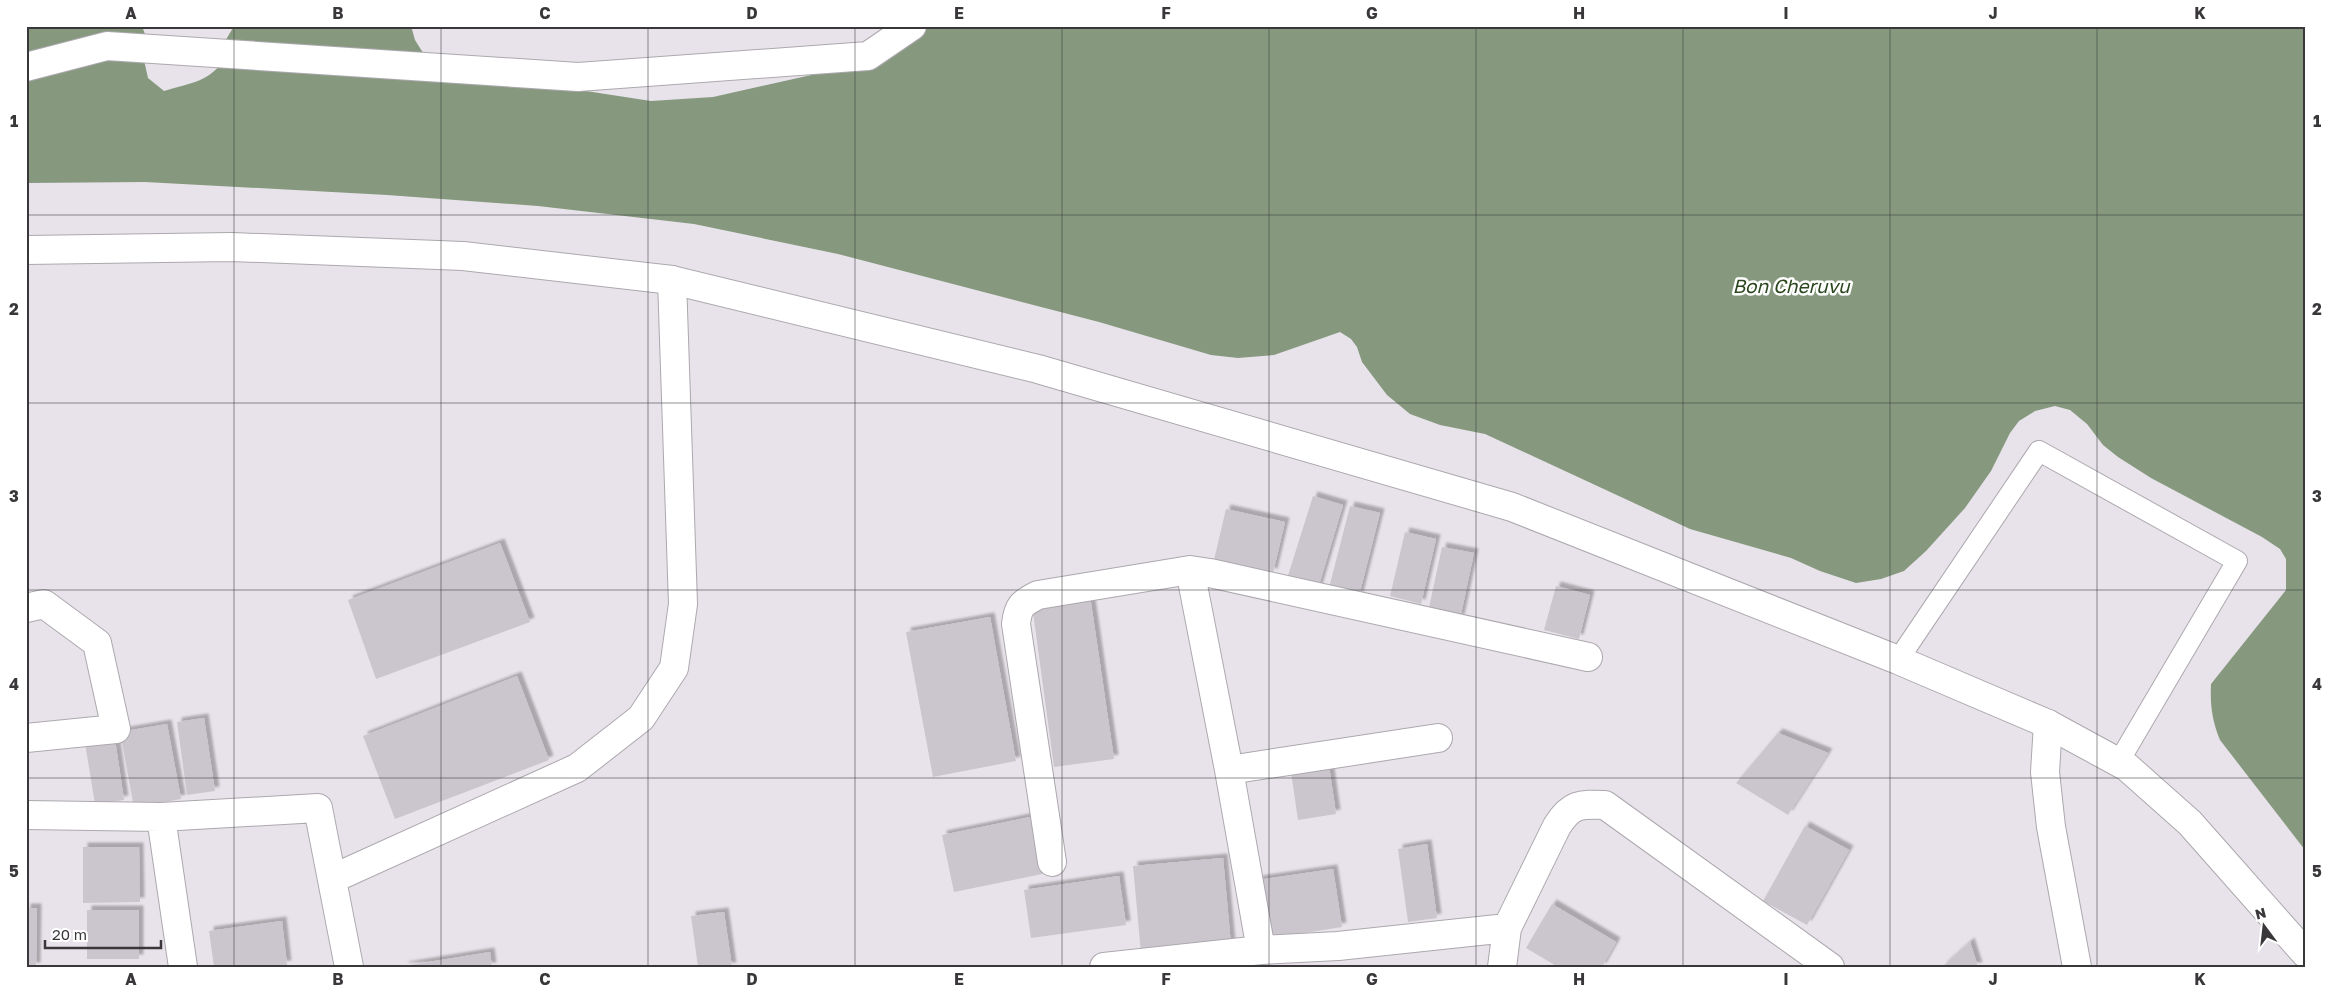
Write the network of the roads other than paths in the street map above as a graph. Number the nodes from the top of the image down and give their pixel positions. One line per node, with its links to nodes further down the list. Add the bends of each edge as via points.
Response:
1 (912, 26): 2 (street, via 868,56 578,77 107,46)
2 (26, 67)
3 (26, 250): 4 (street, via 232,247 463,256)
4 (672, 280): 8 (street, via 1038,369 1512,506); 17 (street, via 683,604 674,668 641,718 577,768)
5 (1190, 570): 7 (street); 13 (street); 16 (street, via 1038,595 1025,601 1017,611 1016,624)
6 (26, 608): 10 (street, via 44,604 97,643 116,729)
7 (1588, 657)
8 (1898, 660): 9 (street); 12 (lane, via 2038,451 2237,561)
9 (2048, 724): 12 (street); 27 (street, via 2045,772 2051,827)
10 (26, 738)
11 (1438, 738): 13 (street)
12 (2118, 762): 20 (street, via 2190,823)
13 (1229, 770): 19 (street)
14 (26, 815): 15 (street)
15 (161, 817): 17 (street, via 318,808); 22 (street)
16 (1052, 862)
17 (332, 879): 23 (street)
18 (1507, 928): 21 (street); 25 (street); 26 (street, via 1567,811 1583,804 1605,805)
19 (1261, 950): 21 (street); 24 (street)
20 (2305, 953)
21 (1335, 957)
22 (184, 967)
23 (349, 967)
24 (1104, 967)
25 (1502, 967)
26 (1830, 967)
27 (2077, 967)

